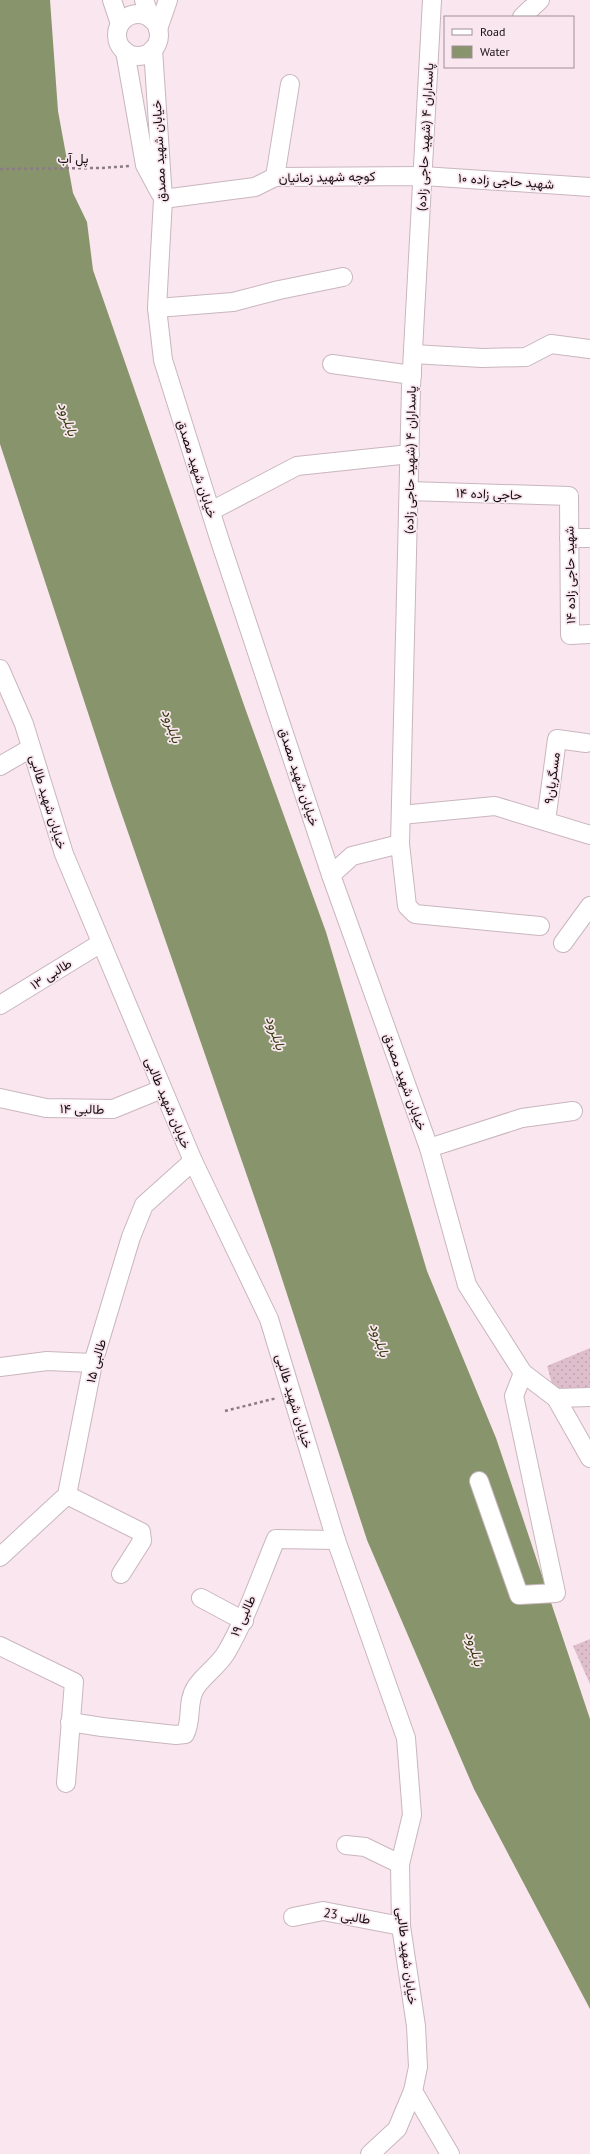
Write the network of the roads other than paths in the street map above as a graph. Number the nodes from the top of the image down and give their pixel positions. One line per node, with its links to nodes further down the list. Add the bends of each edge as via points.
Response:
1 (112, 0): 8 (street)
2 (144, 0): 9 (street)
3 (168, 0): 9 (street)
4 (432, 0): 7 (street, پاسداران ۴ (شهید حاجی زاده))
5 (540, 0): 6 (street)
6 (523, 16)
7 (438, 18): 13 (street, پاسداران ۴ (شهید حاجی زاده))
8 (120, 24): 9 (street, via 134,15 146,16); 11 (street, via 117,36)
9 (155, 24): 10 (street, via 158,40)
10 (153, 49): 11 (street, via 136,56); 16 (street, خیابان شهید مصدق)
11 (125, 51): 16 (street, via 145,165)
12 (290, 84): 14 (street)
13 (423, 176): 14 (street, کوچه شهید زمانیان); 15 (street, شهید حاجی زاده ۱۰); 20 (street, پاسداران ۴ (شهید حاجی زاده))
14 (275, 177): 16 (street, کوچه شهید زمانیان, via 255,188)
15 (590, 186)
16 (163, 199): 18 (street, خیابان شهید مصدق)
17 (343, 277): 18 (street, via 233,302)
18 (157, 308): 26 (street, خیابان شهید مصدق, via 163,360)
19 (590, 349): 20 (street, via 551,344 526,357 482,358)
20 (413, 354): 22 (street, پاسداران ۴ (شهید حاجی زاده))
21 (332, 364): 22 (street)
22 (412, 375): 23 (street, پاسداران ۴ (شهید حاجی زاده))
23 (410, 454): 24 (street, پاسداران ۴ (شهید حاجی زاده)); 26 (street, via 297,466)
24 (409, 491): 25 (street, حاجی زاده ۱۴); 34 (street, پاسداران ۴ (شهید حاجی زاده))
25 (569, 496): 27 (street, شهید حاجی زاده ۱۴)
26 (211, 511): 38 (street, خیابان شهید مصدق)
27 (569, 538): 28 (street); 29 (street, شهید حاجی زاده ۱۴, via 570,634)
28 (590, 538)
29 (590, 634)
30 (0, 669): 32 (street, خیابان شهید طالبی, via 24,724)
31 (586, 743): 35 (street, مسگریان۹, via 557,739)
32 (31, 748): 33 (street); 41 (street, خیابان شهید طالبی, via 64,854)
33 (0, 766)
34 (401, 816): 35 (street, via 495,806); 37 (street, پاسداران ۴ (شهید حاجی زاده))
35 (546, 821): 36 (street)
36 (590, 835)
37 (400, 844): 38 (street, via 352,856); 40 (street, پاسداران ۴ (شهید حاجی زاده), via 407,906 415,914)
38 (331, 875): 47 (street, خیابان شهید مصدق)
39 (590, 906): 42 (street)
40 (540, 926)
41 (101, 943): 43 (street, طالبی ۱۳); 44 (street, خیابان شهید طالبی)
42 (563, 943)
43 (0, 1005)
44 (162, 1089): 45 (street, طالبی ۱۴, via 113,1109 46,1108); 48 (street, خیابان شهید طالبی)
45 (0, 1098)
46 (573, 1112): 47 (street, via 522,1118)
47 (429, 1148): 51 (street, خیابان شهید مصدق, via 467,1285)
48 (193, 1161): 49 (street, طالبی ۱۵, via 144,1205 131,1237); 57 (street, خیابان شهید طالبی, via 269,1319)
49 (94, 1364): 50 (street, via 47,1361); 56 (street, طالبی ۱۵)
50 (0, 1367)
51 (523, 1373): 53 (street, خیابان شهید مصدق); 55 (street, via 514,1396 556,1593 520,1595)
52 (590, 1397): 53 (street)
53 (556, 1398): 54 (street, خیابان شهید مصدق)
54 (590, 1458)
55 (479, 1481)
56 (67, 1495): 58 (street); 59 (street, via 141,1532 142,1541)
57 (336, 1540): 61 (street, طالبی ۱۹, via 276,1538); 66 (street, خیابان شهید طالبی, via 406,1738 412,1816)
58 (0, 1557)
59 (121, 1574)
60 (201, 1598): 61 (street)
61 (244, 1621): 63 (street, طالبی ۱۹, via 225,1655 196,1688 189,1702 190,1726 185,1734 107,1728)
62 (0, 1646): 63 (street, via 74,1682)
63 (70, 1722): 64 (street)
64 (66, 1782)
65 (346, 1844): 66 (street, via 366,1847)
66 (400, 1864): 68 (street, خیابان شهید طالبی)
67 (293, 1917): 68 (street, طالبی 23, via 323,1911)
68 (401, 1926): 69 (street, خیابان شهید طالبی, via 416,2026 418,2067)
69 (413, 2091): 70 (street, خیابان شهید طالبی, via 397,2129); 71 (street)
70 (370, 2154)
71 (450, 2154)

